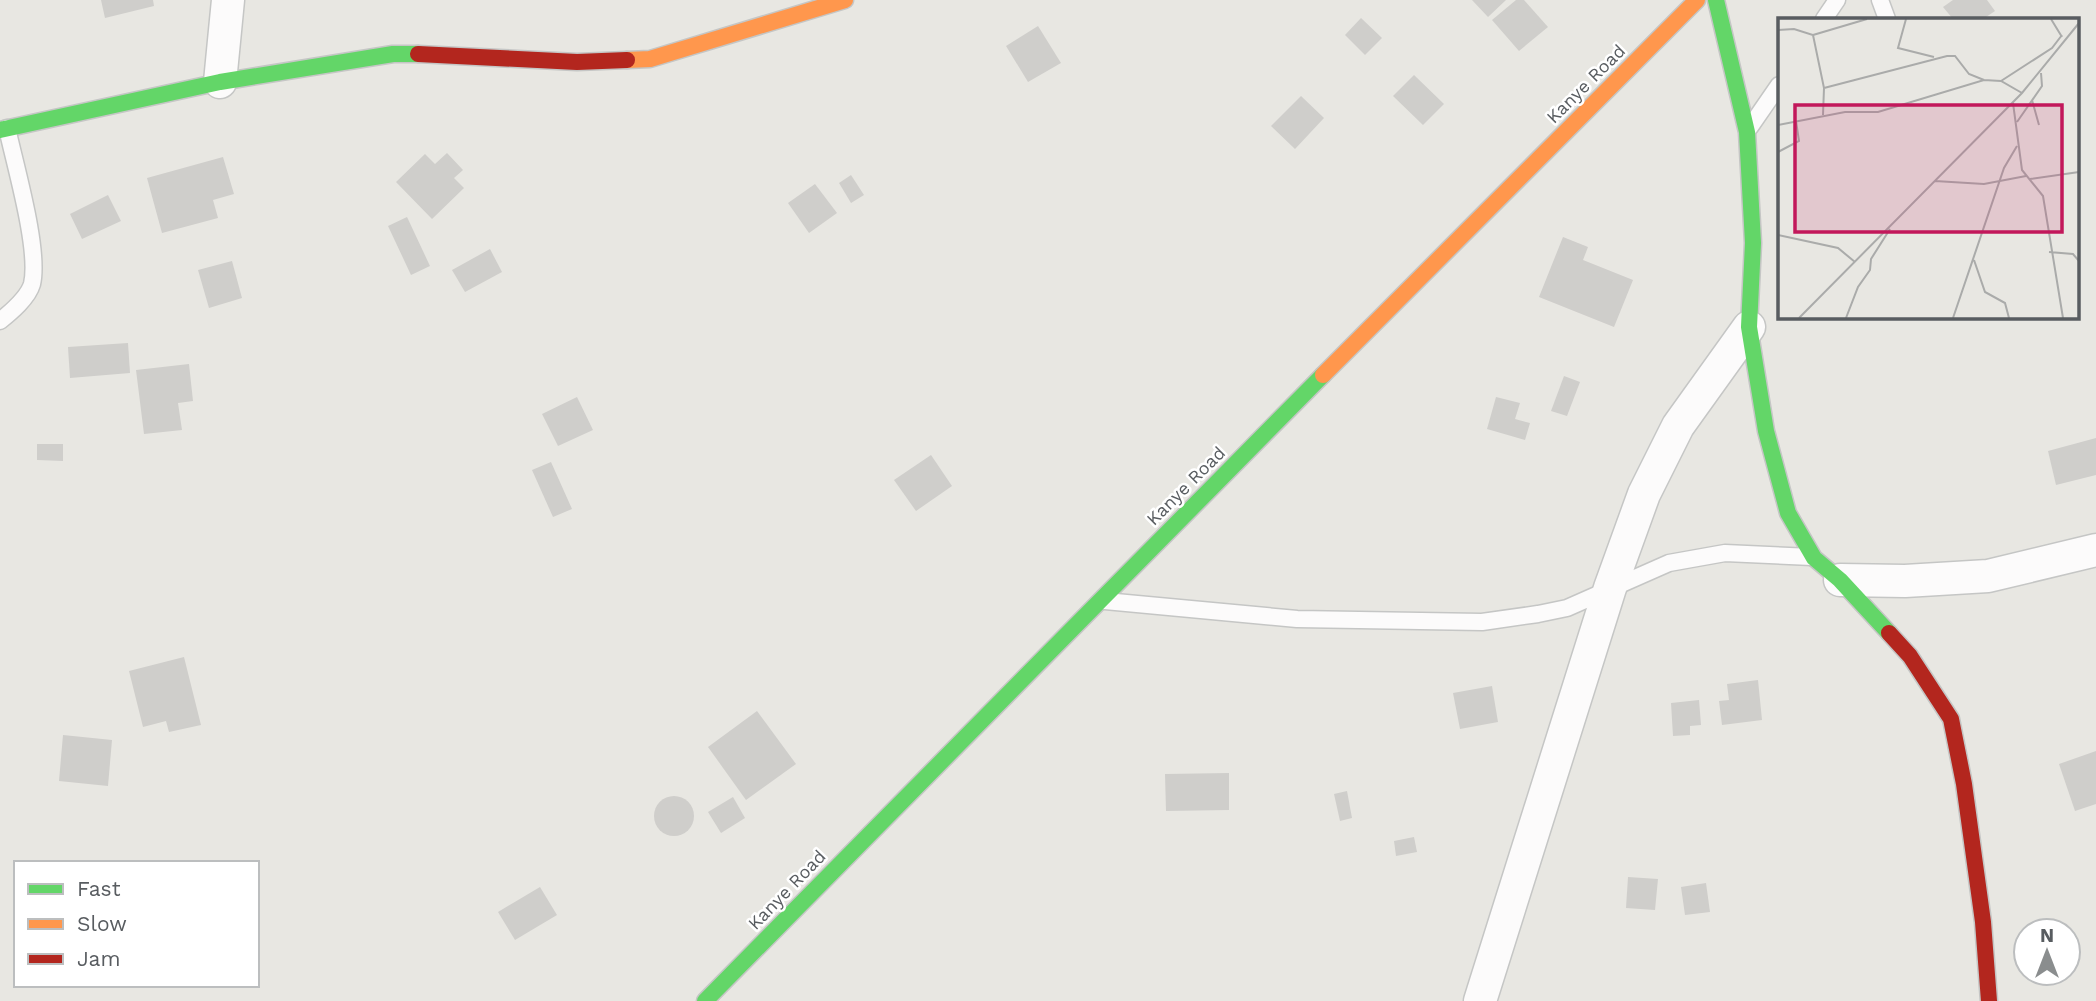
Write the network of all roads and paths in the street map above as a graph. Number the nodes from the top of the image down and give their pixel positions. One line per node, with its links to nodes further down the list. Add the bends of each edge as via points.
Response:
1 (228, 0): 9 (street)
2 (845, 0): 9 (street, via 650,59 577,62 393,54)
3 (1697, 0): 19 (street, Kanye Road)
4 (1716, 0): 12 (street)
5 (1837, 0): 7 (lane)
6 (1880, 0): 8 (lane)
7 (1825, 18)
8 (1887, 18)
9 (220, 82): 11 (street)
10 (1778, 86): 12 (lane)
11 (4, 129): 13 (lane, via 34,254 32,286)
12 (1747, 132): 14 (street, via 1753,243)
13 (0, 321)
14 (1749, 327): 16 (street, via 1766,430 1787,513); 18 (street, via 1678,426 1644,494)
15 (2096, 550): 17 (street, via 1988,576)
16 (1814, 558): 17 (street); 18 (lane, via 1725,553 1669,563)
17 (1840, 580): 24 (street, via 1910,656 1951,719 1979,894)
18 (1610, 587): 19 (lane, via 1567,607 1482,622 1297,618); 23 (street)
19 (1099, 600): 20 (street, Kanye Road)
20 (771, 934): 21 (street, Kanye Road); 22 (lane)
21 (705, 1001)
22 (729, 1001)
23 (1480, 1001)
24 (1989, 1001)

